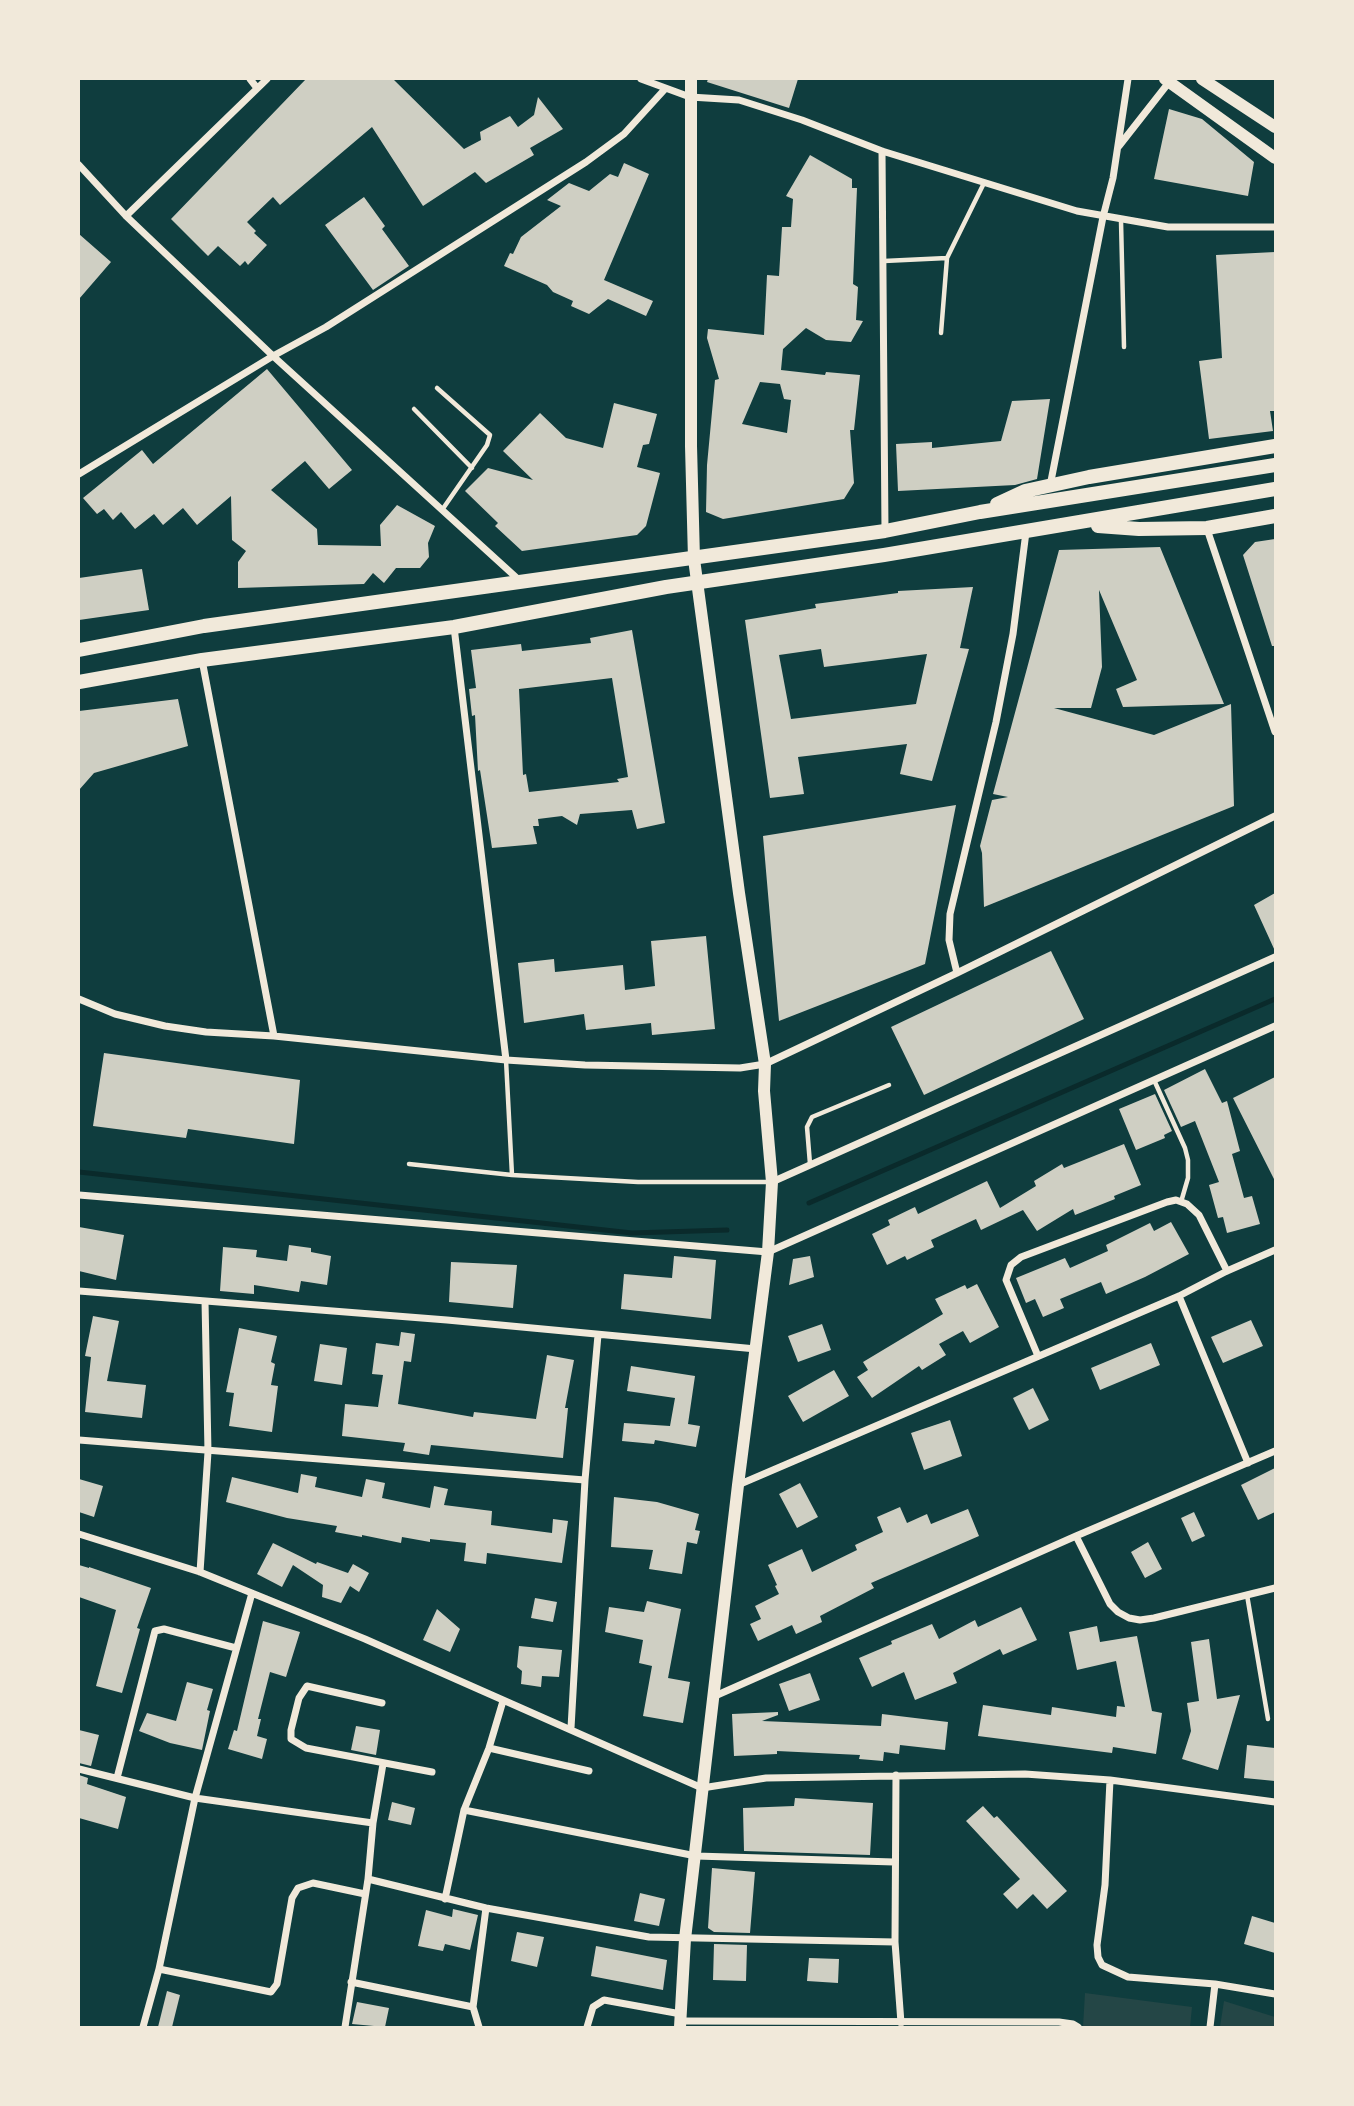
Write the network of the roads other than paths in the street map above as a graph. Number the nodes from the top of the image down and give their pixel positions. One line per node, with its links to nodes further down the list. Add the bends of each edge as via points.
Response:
1 (250, 79): 8 (street)
2 (267, 79): 8 (street)
3 (641, 79): 9 (street)
4 (691, 79): 10 (main road)
5 (1128, 79): 12 (street)
6 (1202, 79): 11 (main road)
7 (1169, 80): 12 (street); 14 (main road)
8 (257, 88): 17 (street)
9 (665, 89): 10 (street); 25 (street, via 624,134 586,162 406,278)
10 (690, 97): 13 (street, via 740,100); 41 (main road)
11 (1275, 127)
12 (1119, 146): 18 (street)
13 (882, 150): 16 (street); 22 (street)
14 (1275, 158)
15 (79, 165): 17 (street)
16 (984, 183): 18 (street); 21 (lane)
17 (126, 216): 25 (street)
18 (1103, 217): 19 (street); 32 (street)
19 (1121, 221): 20 (street, via 1168,227); 24 (lane)
20 (1275, 227)
21 (947, 258): 22 (lane); 23 (lane)
22 (883, 261): 39 (street)
23 (941, 333)
24 (1124, 346)
25 (273, 356): 31 (street); 34 (street)
26 (437, 388): 30 (lane, via 490,435)
27 (414, 409): 30 (lane)
28 (1275, 446): 32 (highway)
29 (1275, 465): 35 (highway)
30 (471, 468): 34 (lane)
31 (81, 470)
32 (1049, 486): 35 (highway, via 1025,491)
33 (1275, 489): 37 (highway)
34 (441, 510): 42 (street)
35 (980, 512): 39 (highway)
36 (1275, 516): 38 (highway)
37 (1073, 523): 38 (highway, via 1139,529); 40 (highway)
38 (1207, 528): 48 (street)
39 (885, 531): 41 (highway)
40 (1027, 531): 43 (highway); 51 (street, via 996,722 950,914 949,940)
41 (694, 559): 42 (highway); 43 (main road)
42 (519, 581): 45 (highway, via 204,626)
43 (696, 584): 44 (highway); 56 (main road)
44 (454, 627): 46 (highway); 55 (street)
45 (79, 650)
46 (202, 660): 47 (highway); 54 (street)
47 (79, 682)
48 (1275, 732)
49 (1275, 816): 51 (street)
50 (1275, 957): 60 (street)
51 (957, 974): 56 (street)
52 (79, 999): 54 (street, via 115,1014 165,1026)
53 (1275, 1026): 57 (street)
54 (274, 1036): 55 (street)
55 (506, 1060): 56 (street, via 633,1067); 61 (lane)
56 (765, 1064): 62 (main road)
57 (1154, 1080): 64 (lane, via 1188,1160); 66 (street)
58 (889, 1085): 60 (lane, via 812,1118 807,1127)
59 (409, 1164): 61 (lane)
60 (810, 1164): 62 (street)
61 (512, 1175): 62 (lane, via 638,1182)
62 (772, 1182): 66 (main road)
63 (79, 1195): 66 (street)
64 (1181, 1202): 67 (street, via 1199,1216); 73 (street, via 1167,1202 1015,1261 1006,1280)
65 (1275, 1250): 67 (street)
66 (768, 1252): 72 (main road)
67 (1227, 1271): 69 (street)
68 (79, 1291): 70 (street)
69 (1179, 1296): 73 (street); 77 (street)
70 (205, 1301): 71 (street); 76 (street)
71 (598, 1335): 72 (street); 78 (street)
72 (757, 1349): 79 (main road)
73 (1038, 1356): 79 (street)
74 (79, 1440): 76 (street)
75 (1275, 1451): 77 (street)
76 (208, 1452): 78 (street); 82 (street)
77 (1248, 1463): 81 (street)
78 (584, 1480): 91 (street)
79 (738, 1485): 87 (main road)
80 (79, 1534): 82 (street)
81 (1076, 1536): 85 (street, via 1110,1604 1129,1618 1154,1618); 87 (street)
82 (200, 1572): 84 (street)
83 (1275, 1588): 85 (street)
84 (252, 1593): 86 (street); 88 (street)
85 (1247, 1594): 90 (lane)
86 (236, 1648): 98 (street, via 164,1629 155,1632); 101 (street)
87 (715, 1696): 100 (main road)
88 (503, 1701): 91 (street); 92 (street)
89 (382, 1703): 93 (street, via 305,1688 291,1736 306,1748)
90 (1268, 1719)
91 (571, 1728): 100 (street)
92 (489, 1748): 95 (street); 103 (street)
93 (383, 1764): 96 (street); 104 (street)
94 (79, 1769): 98 (street)
95 (589, 1771)
96 (432, 1772)
97 (896, 1775): 99 (street, via 1025,1773); 100 (street, via 766,1778); 106 (street)
98 (117, 1778): 101 (street)
99 (1110, 1780): 102 (street); 115 (street, via 1097,1945 1102,1965 1128,1977)
100 (702, 1788): 105 (main road)
101 (195, 1798): 104 (street); 113 (street)
102 (1275, 1802)
103 (464, 1810): 105 (street); 109 (street)
104 (373, 1824): 107 (street)
105 (696, 1856): 106 (street); 111 (main road)
106 (894, 1862): 112 (street)
107 (368, 1880): 108 (street); 109 (street)
108 (365, 1894): 113 (street, via 313,1883 298,1888 292,1898 277,1984 271,1992); 114 (street)
109 (445, 1899): 110 (street)
110 (486, 1908): 111 (street, via 649,1937); 117 (street)
111 (685, 1939): 112 (street); 118 (main road)
112 (895, 1942): 119 (street)
113 (159, 1969): 120 (street)
114 (351, 1982): 117 (street); 121 (street)
115 (1216, 1984): 116 (street); 125 (street)
116 (1275, 1994)
117 (473, 2007): 122 (street)
118 (680, 2021): 119 (street); 123 (street, via 604,2000 593,2007)
119 (901, 2022): 124 (street, via 1059,2022)
120 (143, 2027)
121 (345, 2027)
122 (479, 2027)
123 (587, 2027)
124 (1078, 2027)
125 (1210, 2027)

